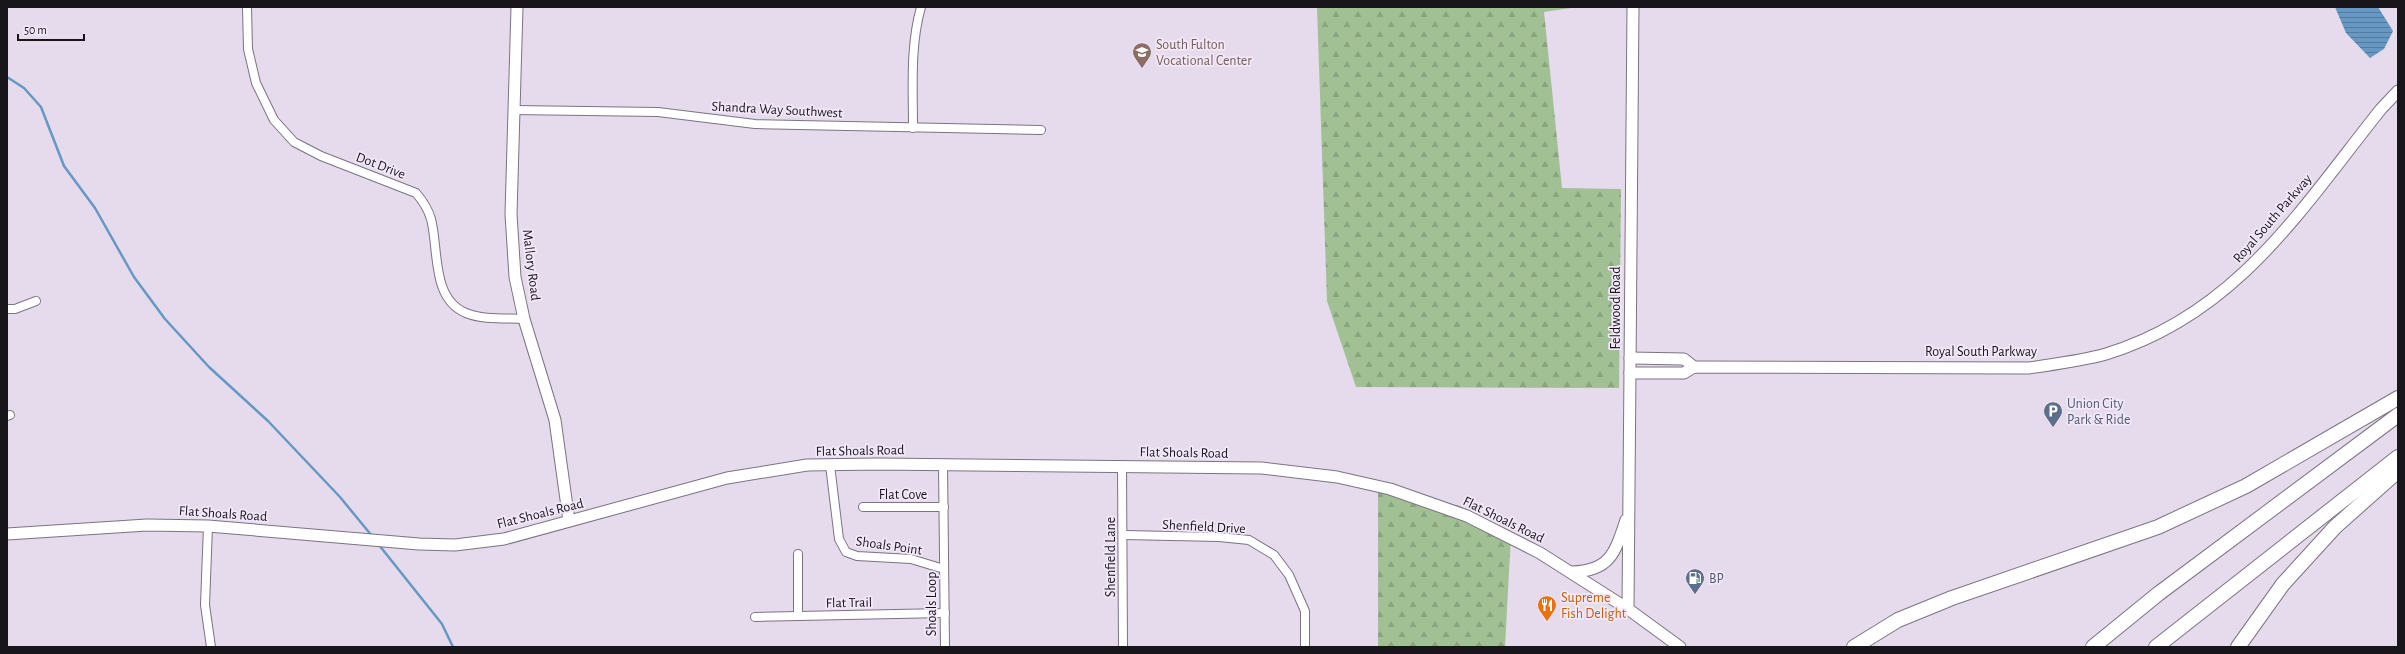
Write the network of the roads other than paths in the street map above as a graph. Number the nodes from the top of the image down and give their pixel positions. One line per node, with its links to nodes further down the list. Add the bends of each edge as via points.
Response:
1 (247, 7): 11 (street, Dot Drive, via 248,49 256,83 274,120 294,142 321,156 416,193 424,202 430,218 440,285 455,306 466,313 493,318)
2 (517, 7): 6 (street, Mallory Road)
3 (921, 7): 7 (street, via 915,27)
4 (1633, 7): 12 (street, Feldwood Road)
5 (2398, 91): 13 (street, Royal South Parkway, via 2255,264 2219,296 2178,323 2146,339 2106,354 2029,368)
6 (512, 110): 7 (street, Shandra Way Southwest, via 658,112 755,124); 11 (street, Mallory Road, via 511,214 515,277)
7 (913, 128): 8 (street, Shandra Way Southwest)
8 (1041, 130)
9 (36, 302): 10 (street)
10 (7, 309)
11 (524, 319): 25 (street, Mallory Road, via 555,420)
12 (1630, 358): 13 (street, Royal South Parkway, via 1684,359); 14 (street, Feldwood Road)
13 (1694, 367): 14 (street, Royal South Parkway, via 1684,373)
14 (1630, 373): 24 (street, Feldwood Road)
15 (2398, 398): 41 (highway, via 2246,486 2158,527 1952,598 1898,620)
16 (2398, 415): 42 (highway, via 2164,589)
17 (2398, 457): 43 (highway)
18 (830, 465): 19 (street, Flat Shoals Road); 25 (street, Flat Shoals Road, via 768,470 728,478); 30 (street, Shoals Point, via 839,539 846,552 857,556 911,559)
19 (944, 465): 20 (street, Flat Shoals Road); 23 (street, Shoals Loop)
20 (1122, 467): 28 (street, Shenfield Lane); 31 (street, Flat Shoals Road, via 1262,468 1329,476 1390,489 1473,518 1540,552)
21 (2398, 471): 44 (highway, via 2335,528 2283,584)
22 (863, 507): 23 (street, Flat Cove)
23 (944, 507): 30 (street, Shoals Loop)
24 (1629, 510): 31 (street, via 1616,550 1602,566 1588,572); 32 (street, Feldwood Road)
25 (569, 521): 26 (street, Flat Shoals Road, via 504,538 455,544 420,544)
26 (208, 526): 27 (street, Flat Shoals Road, via 147,525); 36 (street, via 205,606)
27 (7, 534)
28 (1124, 536): 38 (street, Shenfield Lane); 39 (street, Shenfield Drive, via 1219,537 1249,540 1274,555 1289,575 1305,612)
29 (798, 554): 34 (street)
30 (944, 569): 33 (street, Shoals Loop)
31 (1572, 572): 32 (street, Flat Shoals Road)
32 (1628, 609): 40 (street, Flat Shoals Road)
33 (944, 613): 34 (street, Flat Trail); 37 (street, Shoals Loop)
34 (798, 616): 35 (street, Flat Trail)
35 (755, 617)
36 (211, 647)
37 (945, 647)
38 (1123, 647)
39 (1305, 647)
40 (1680, 647)
41 (1854, 647)
42 (2093, 647)
43 (2156, 647)
44 (2238, 647)

